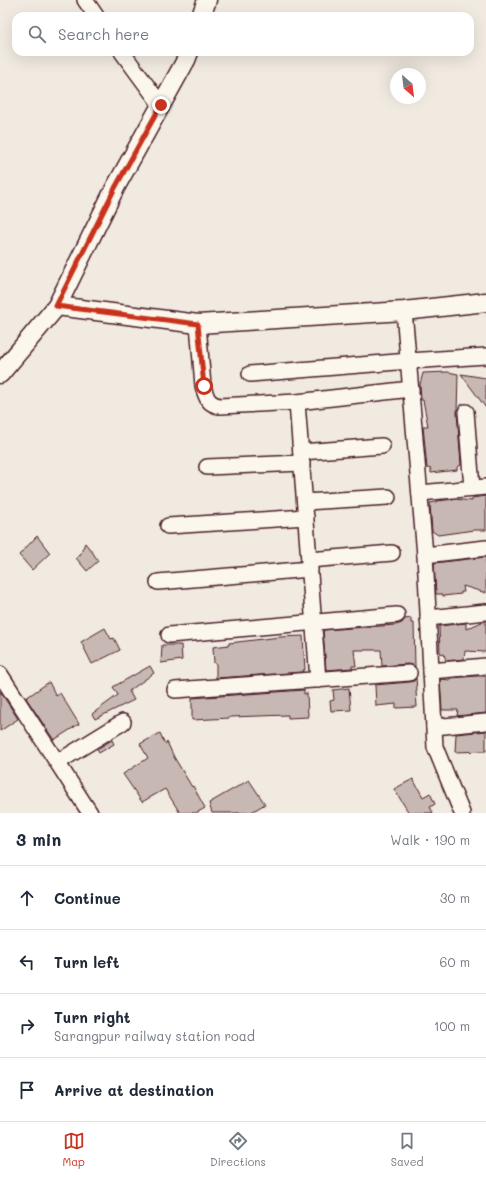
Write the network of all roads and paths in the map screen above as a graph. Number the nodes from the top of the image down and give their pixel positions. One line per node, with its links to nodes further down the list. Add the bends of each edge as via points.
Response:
1 (85, 0): 3 (street)
2 (207, 0): 4 (street)
3 (93, 12)
4 (202, 12)
5 (125, 56): 7 (street)
6 (188, 56): 7 (street)
7 (161, 105): 9 (street, via 115,188)
8 (486, 302): 10 (street)
9 (56, 306): 11 (street); 14 (street)
10 (404, 311): 11 (street); 13 (street)
11 (198, 324): 17 (street, via 207,400 215,406)
12 (486, 356): 13 (street)
13 (409, 361): 15 (street); 16 (street)
14 (0, 374)
15 (250, 374)
16 (411, 389): 17 (street); 23 (street)
17 (297, 402): 20 (street)
18 (466, 412): 22 (street)
19 (382, 446): 20 (street)
20 (302, 458): 21 (street); 25 (street)
21 (207, 467)
22 (479, 488): 23 (street)
23 (420, 493): 29 (street)
24 (388, 497): 25 (street)
25 (305, 509): 26 (street); 30 (street)
26 (168, 526)
27 (486, 548): 29 (street)
28 (392, 553): 30 (street)
29 (425, 555): 34 (street)
30 (310, 565): 31 (street); 35 (street)
31 (158, 582)
32 (486, 612): 34 (street)
33 (397, 615): 35 (street)
34 (428, 618): 38 (street)
35 (314, 623): 36 (street); 41 (street)
36 (170, 635)
37 (486, 666): 38 (street)
38 (431, 671): 45 (street)
39 (409, 673): 41 (street)
40 (0, 674): 46 (street)
41 (318, 680): 42 (street)
42 (175, 690)
43 (123, 722): 46 (street)
44 (486, 722): 45 (street)
45 (434, 727): 48 (street, via 435,747)
46 (58, 762): 47 (street)
47 (90, 813)
48 (462, 813)

